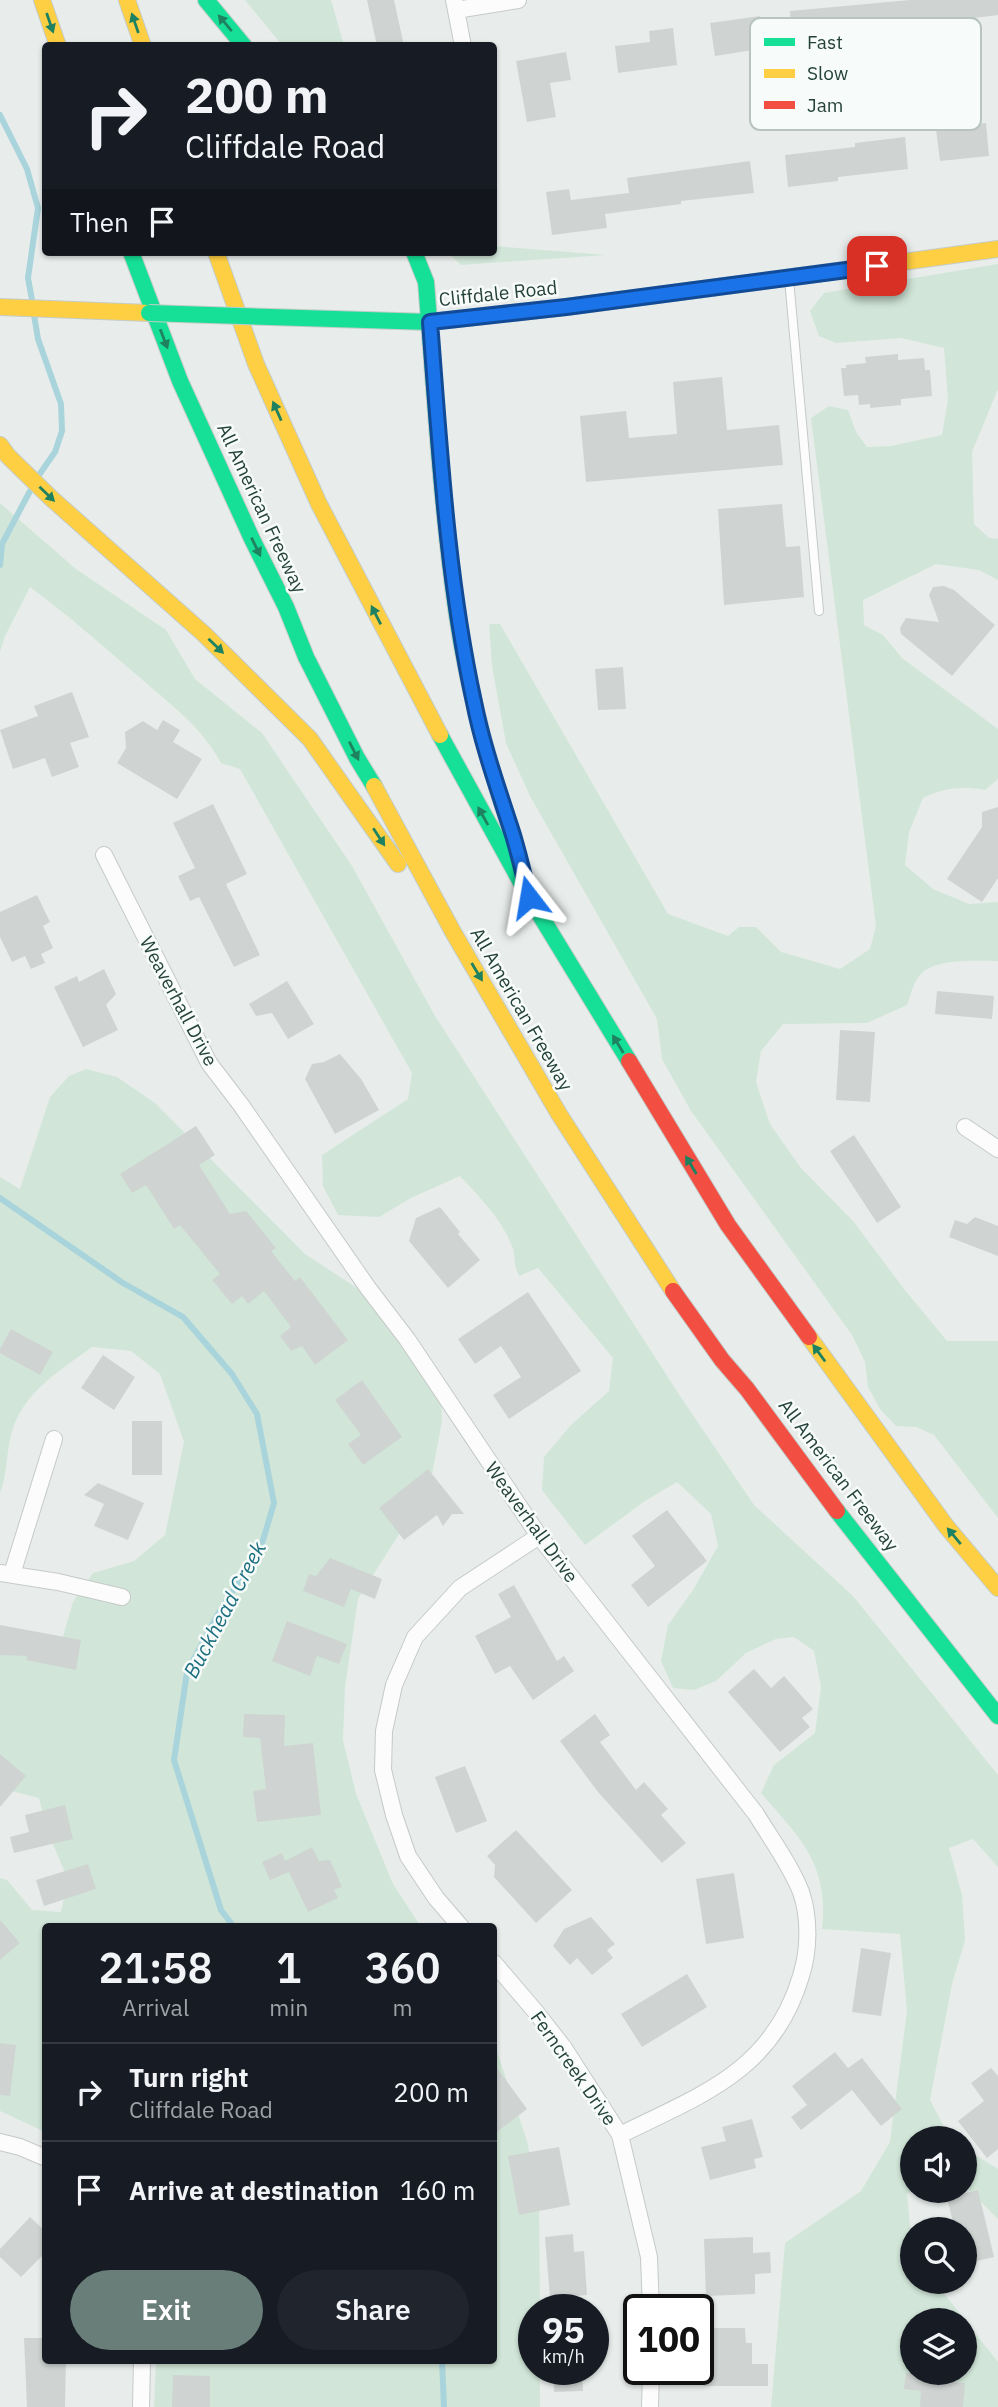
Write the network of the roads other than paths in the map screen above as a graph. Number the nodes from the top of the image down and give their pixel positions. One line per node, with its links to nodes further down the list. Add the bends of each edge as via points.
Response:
1 (42, 0): 6 (main road, one-way to 6)
2 (127, 0): 7 (main road, one-way to 2)
3 (205, 0): 8 (main road, one-way to 3)
4 (518, 0): 5 (street)
5 (455, 5): 9 (street)
6 (57, 42)
7 (141, 42)
8 (241, 42)
9 (462, 42)
10 (998, 249): 14 (main road, Cliffdale Road)
11 (133, 256): 21 (main road, All American Freeway, one-way to 21, via 180,381 306,657)
12 (217, 256): 20 (main road, one-way to 12, via 319,504 256,364)
13 (416, 256): 16 (main road, via 426,282)
14 (789, 278): 16 (main road, Cliffdale Road); 18 (lane)
15 (0, 307): 16 (main road, Cliffdale Road, bridge)
16 (430, 322): 20 (main road, via 457,615 489,763)
17 (0, 445): 21 (main road, one-way to 21, via 51,498 204,634 310,740 407,877)
18 (819, 611)
19 (104, 855): 25 (street, Weaverhall Drive, via 209,1063 407,1339)
20 (529, 897): 27 (main road, one-way to 20, via 946,1526 728,1225)
21 (453, 932): 29 (main road, All American Freeway, one-way to 29, via 559,1114 681,1303)
22 (965, 1126): 23 (street)
23 (998, 1149)
24 (54, 1439): 26 (street)
25 (539, 1536): 30 (street, via 460,1588 415,1637 394,1685 384,1731 383,1770 408,1856); 32 (street, Weaverhall Drive, via 755,1814 802,1894 806,1962 793,2005 774,2037 712,2090)
26 (6, 1573): 28 (street)
27 (998, 1588)
28 (122, 1597)
29 (998, 1716)
30 (458, 1923)
31 (497, 1966): 32 (street, Ferncreek Drive, via 564,2048)
32 (620, 2135): 35 (street, Ferncreek Drive, via 649,2257)
33 (0, 2142): 34 (street)
34 (42, 2156)
35 (650, 2294)
36 (142, 2364): 38 (street)
37 (650, 2385): 39 (street)
38 (141, 2407)
39 (650, 2407)

